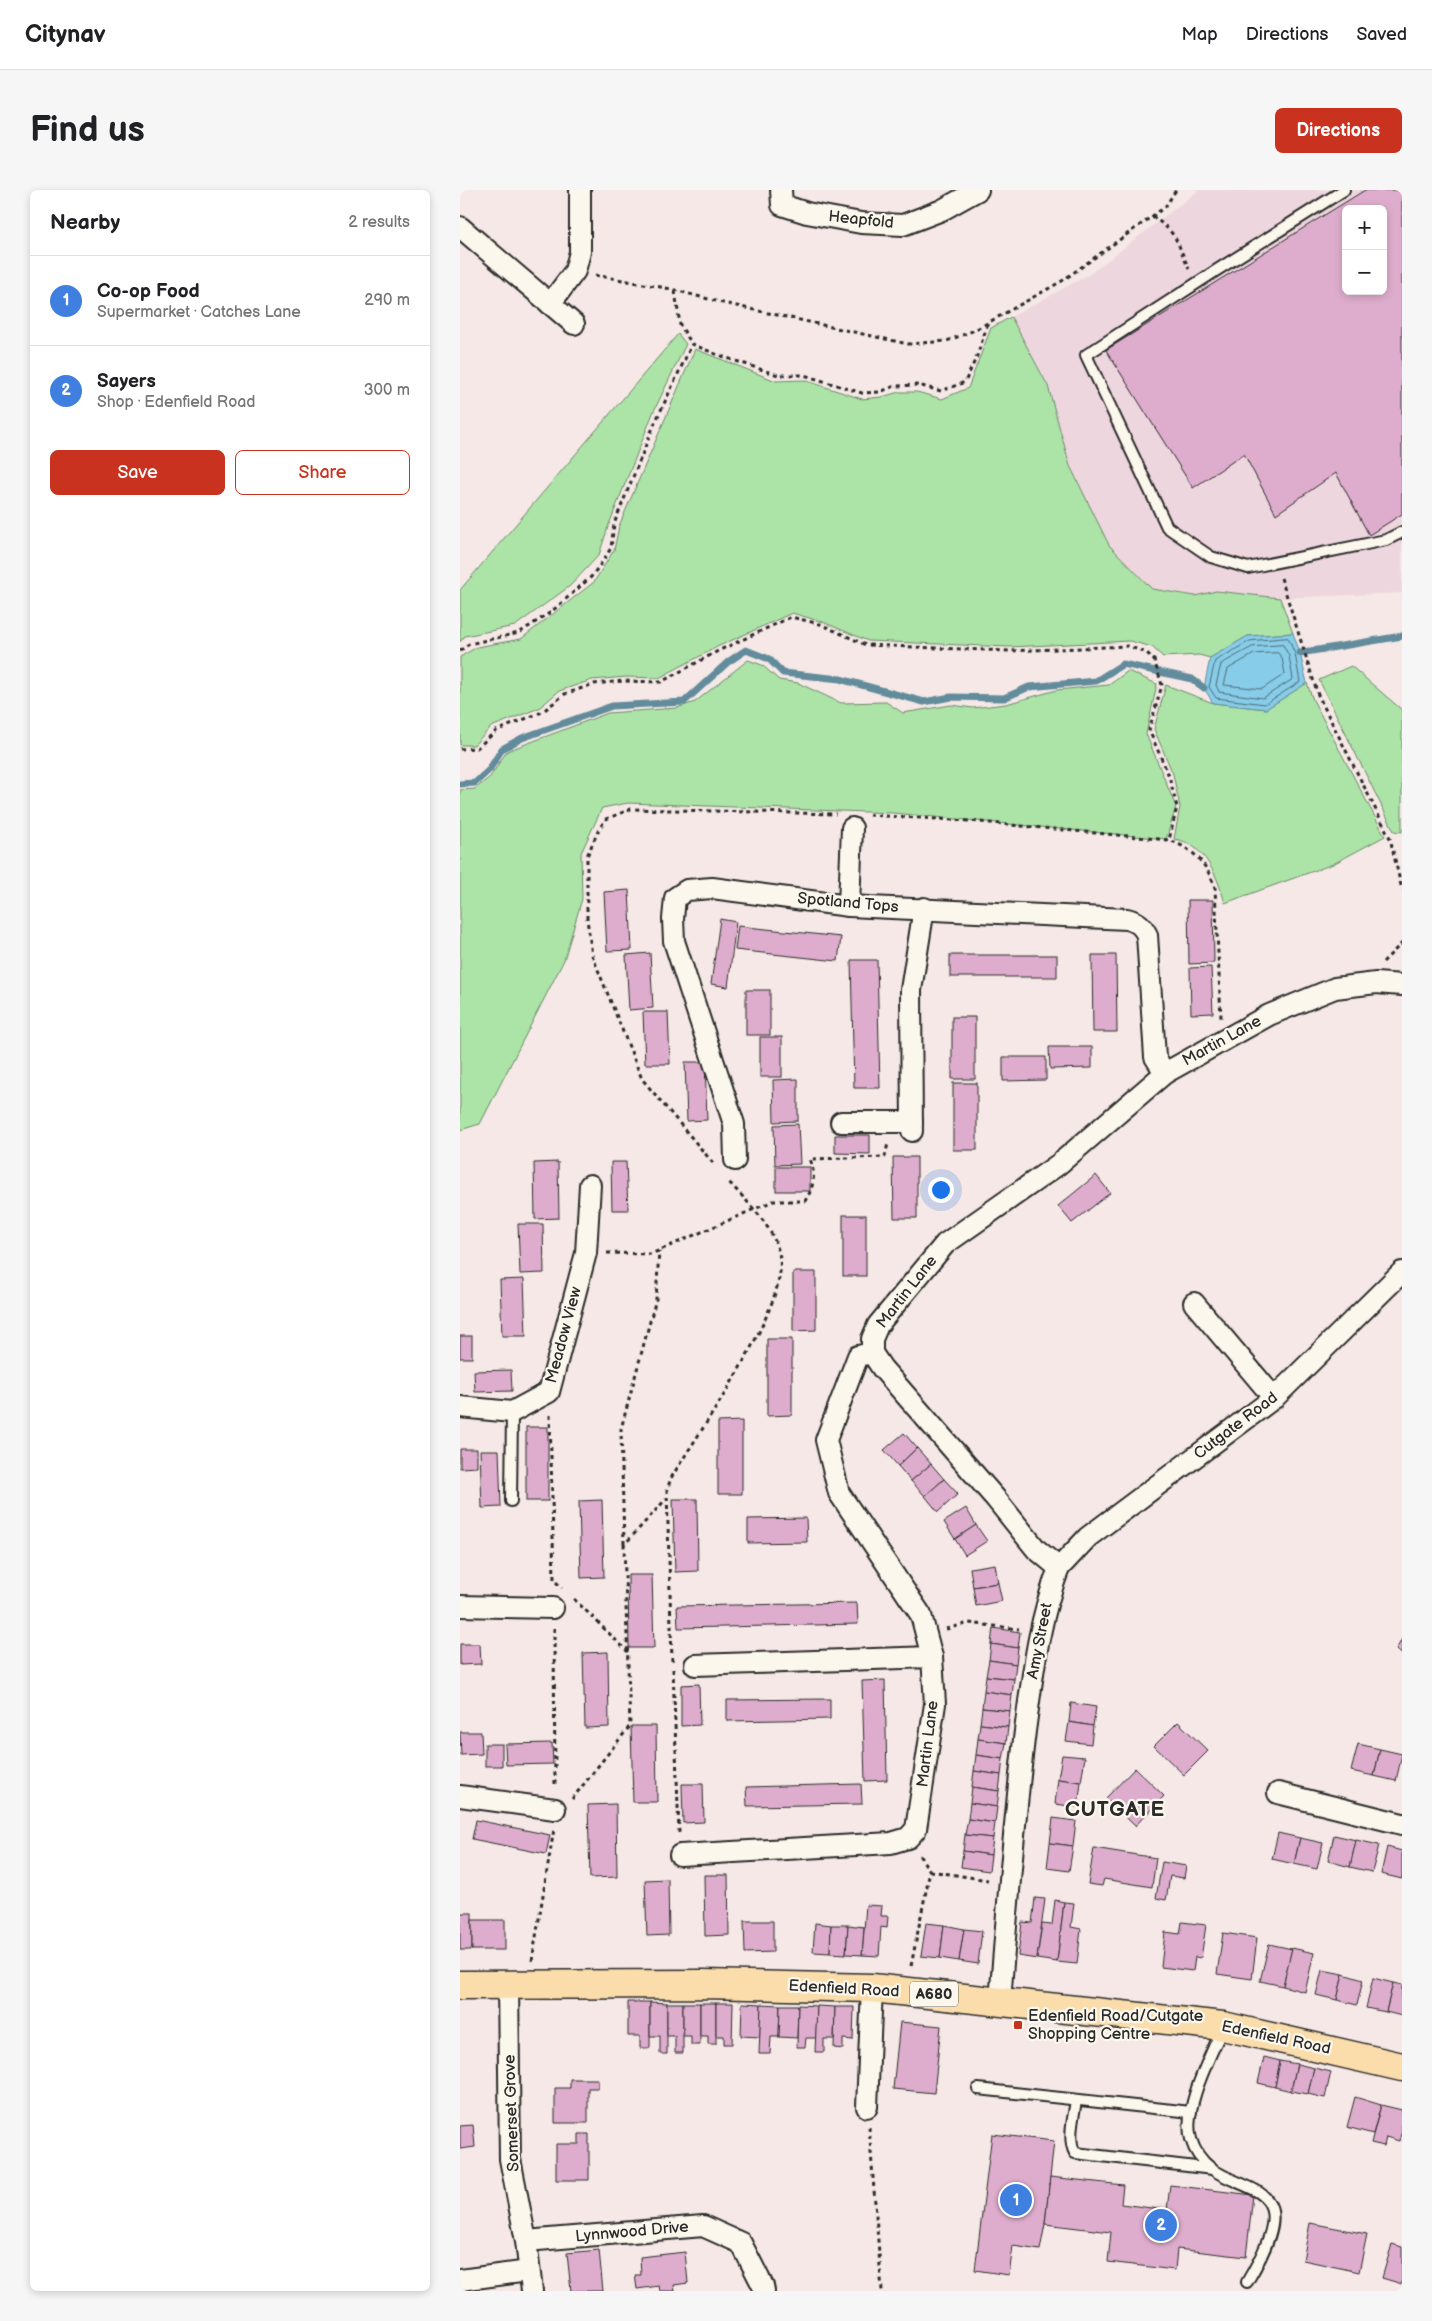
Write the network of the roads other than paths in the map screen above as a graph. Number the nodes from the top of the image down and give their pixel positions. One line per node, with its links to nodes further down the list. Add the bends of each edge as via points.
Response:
1 (580, 190): 6 (street, via 580,252 574,271)
2 (978, 190): 4 (street, Heapfold, via 942,210 903,225 861,223 806,213)
3 (1344, 190): 8 (lane, via 1086,356 1167,527 1211,556 1248,568 1386,540)
4 (778, 203)
5 (460, 227): 6 (street)
6 (550, 304): 7 (street)
7 (574, 324)
8 (1402, 532)
9 (853, 819): 10 (street)
10 (849, 906): 11 (street, Spotland Tops); 15 (street, Spotland Tops, via 712,888 687,890 675,898 674,941 734,1124)
11 (924, 908): 13 (street, Spotland Tops, via 1137,921 1147,936 1155,1057); 14 (street, via 911,990 906,1125)
12 (1402, 985): 13 (street, Martin Lane, via 1376,983 1335,988 1268,1015)
13 (1165, 1073): 19 (street, Martin Lane, via 1059,1164 945,1244 878,1325 872,1339)
14 (841, 1122)
15 (729, 1167)
16 (590, 1185): 22 (street, Meadow View, via 586,1253 549,1392)
17 (1402, 1272): 20 (street, Cutgate Road)
18 (1194, 1303): 20 (street)
19 (872, 1353): 24 (street, via 1036,1549); 27 (street, Martin Lane, via 858,1356 826,1440 839,1493 921,1615)
20 (1274, 1398): 24 (street, Cutgate Road, via 1088,1538)
21 (460, 1407): 22 (street)
22 (512, 1412): 23 (lane)
23 (511, 1501)
24 (1059, 1568): 37 (street, Amy Street, via 1046,1602 1040,1632 1018,1790)
25 (460, 1606): 26 (street)
26 (553, 1608)
27 (932, 1657): 28 (street); 33 (street, Martin Lane, via 935,1704 916,1829 908,1838 891,1843)
28 (695, 1665)
29 (1278, 1793): 32 (street)
30 (460, 1796): 31 (street)
31 (555, 1814)
32 (1402, 1824)
33 (680, 1855)
34 (518, 1983): 35 (main road, Edenfield Road / A680); 36 (main road, Edenfield Road / A680); 45 (street, Somerset Grove, via 510,2159)
35 (460, 1984)
36 (872, 1988): 37 (main road, Edenfield Road / A680); 42 (street)
37 (1000, 2001): 38 (main road, Edenfield Road / A680)
38 (1223, 2026): 39 (main road, Edenfield Road / A680); 43 (lane, via 1191,2104)
39 (1402, 2067)
40 (978, 2089): 41 (lane)
41 (1076, 2100): 43 (lane); 44 (lane, via 1071,2138 1075,2153)
42 (867, 2107)
43 (1191, 2112): 44 (lane, via 1190,2138 1199,2155)
44 (1213, 2169): 48 (lane, via 1260,2192 1271,2205 1274,2225 1263,2256)
45 (526, 2241): 46 (street, Somerset Grove); 50 (street, Lynnwood Drive, via 703,2226 741,2243)
46 (529, 2271): 47 (street); 49 (street, Somerset Grove)
47 (460, 2280)
48 (1247, 2282)
49 (532, 2291)
50 (764, 2291)

